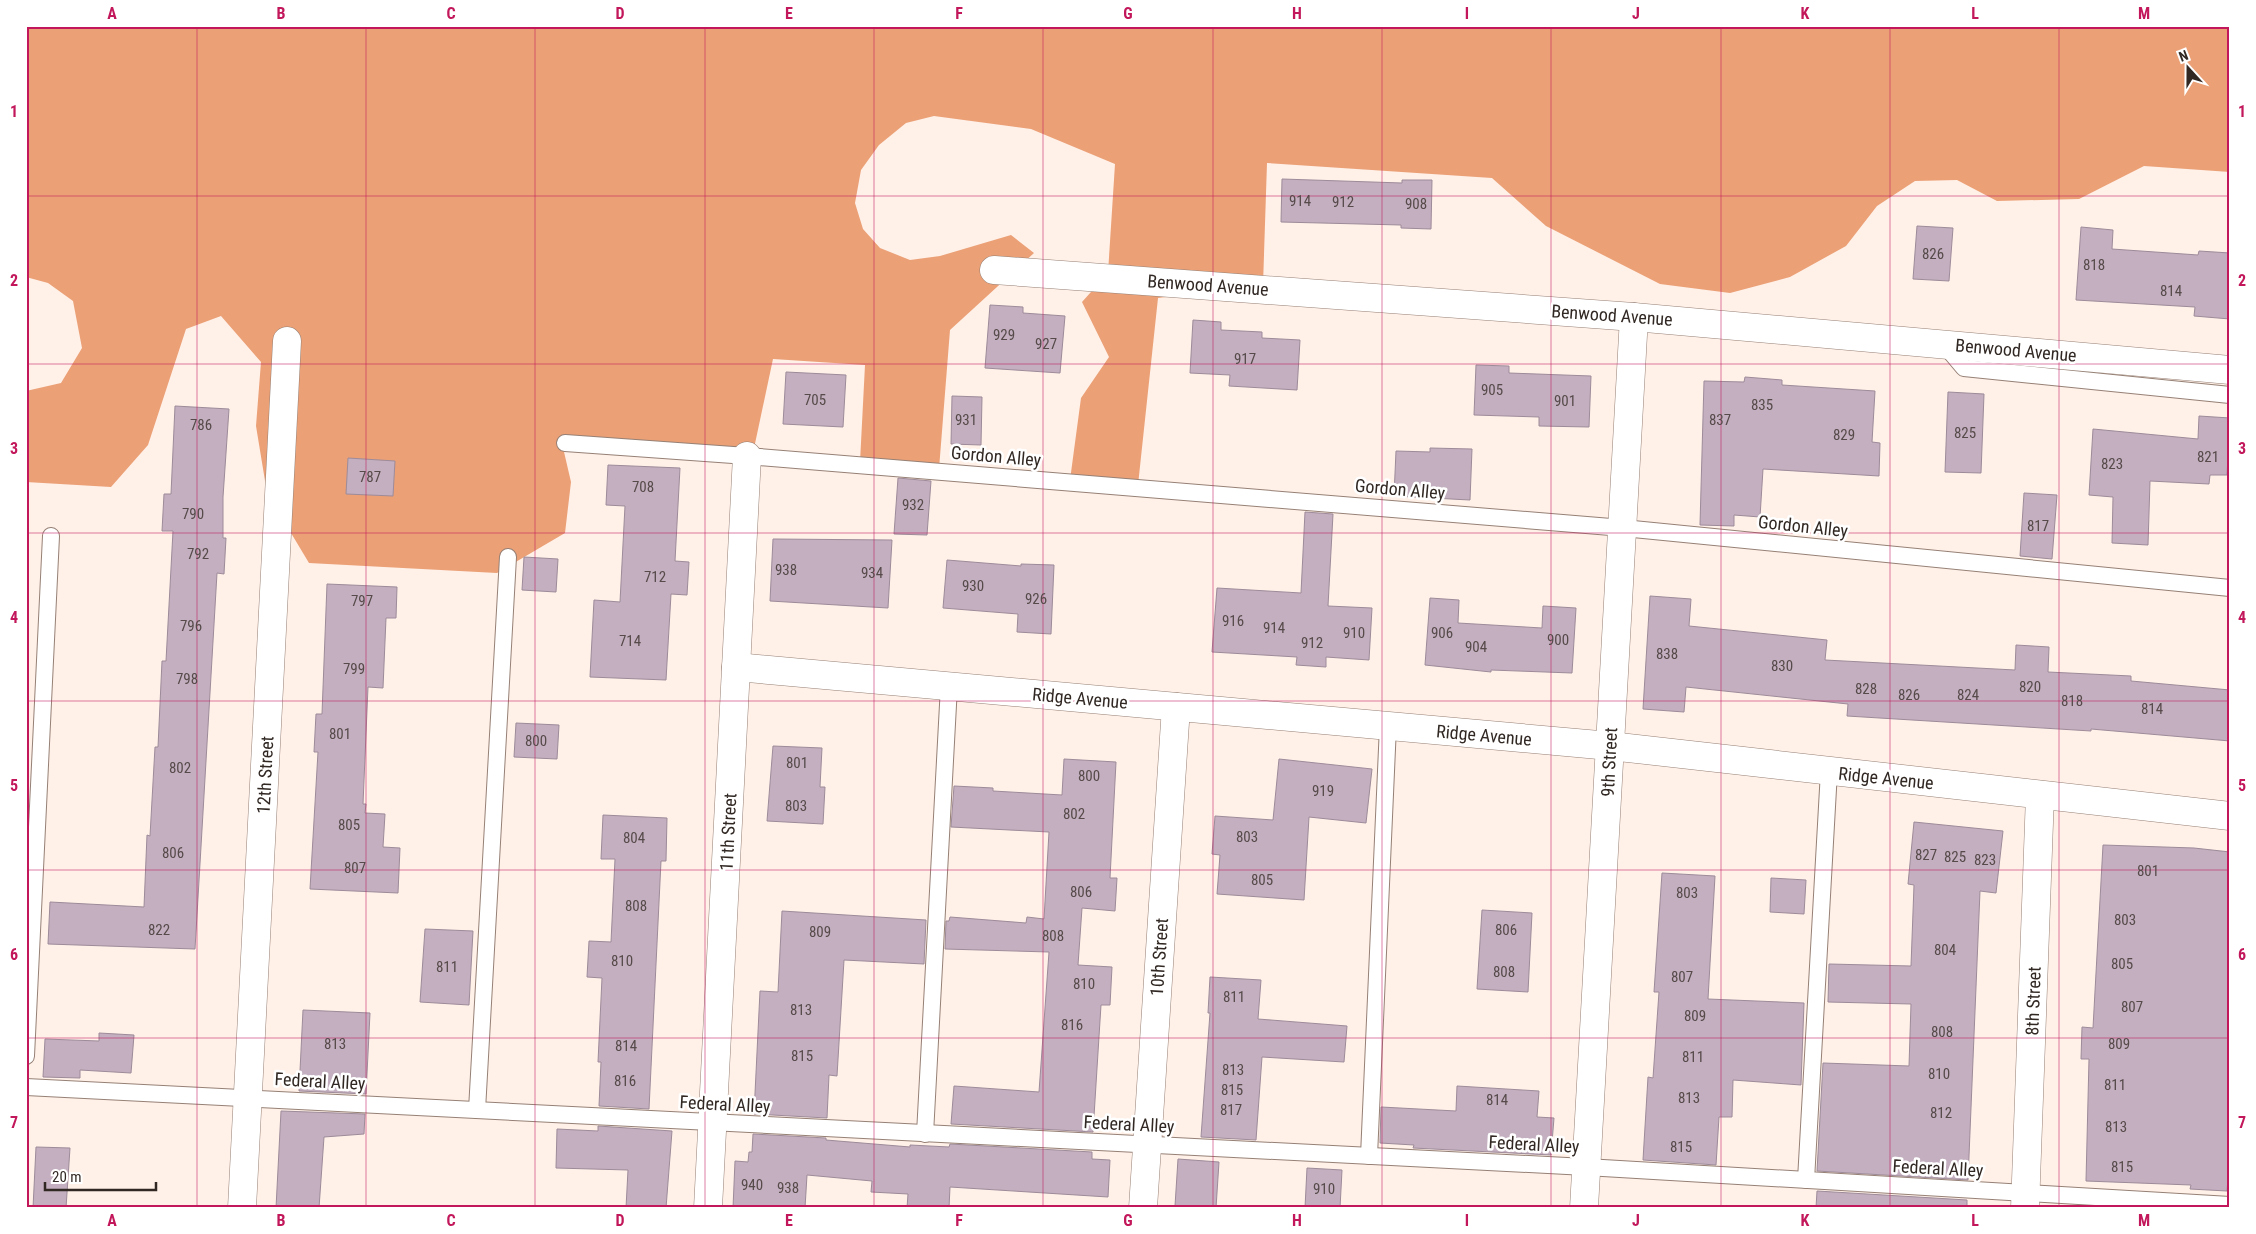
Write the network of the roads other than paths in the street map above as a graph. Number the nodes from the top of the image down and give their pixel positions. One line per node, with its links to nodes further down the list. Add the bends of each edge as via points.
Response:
1 (994, 270): 2 (street, Benwood Avenue)
2 (1634, 317): 4 (street, Benwood Avenue); 9 (street, 9th Street)
3 (288, 342): 23 (street, 12th Street)
4 (1943, 343): 5 (street, Benwood Avenue); 6 (lane, via 1964,368)
5 (2230, 370)
6 (2230, 395)
7 (565, 443): 8 (lane, Gordon Alley)
8 (747, 456): 9 (lane, Gordon Alley); 13 (street, 11th Street)
9 (1622, 528): 12 (lane, Gordon Alley); 17 (street, 9th Street)
10 (51, 536): 21 (lane)
11 (508, 557): 24 (lane)
12 (2230, 588)
13 (736, 667): 14 (street, Ridge Avenue); 25 (street, 11th Street)
14 (950, 686): 15 (street, Ridge Avenue); 26 (lane)
15 (1176, 707): 16 (street, Ridge Avenue); 27 (street, 10th Street)
16 (1388, 726): 17 (street, Ridge Avenue); 28 (lane)
17 (1610, 746): 18 (street, Ridge Avenue); 29 (street, 9th Street)
18 (1829, 772): 19 (street, Ridge Avenue); 30 (lane)
19 (2040, 795): 20 (street, Ridge Avenue); 31 (street, 8th Street)
20 (2230, 816)
21 (26, 1056)
22 (26, 1087): 23 (lane, Federal Alley)
23 (248, 1097): 24 (lane, Federal Alley); 33 (street, 12th Street)
24 (477, 1110): 25 (lane, Federal Alley)
25 (713, 1123): 26 (lane, Federal Alley); 34 (street, 11th Street)
26 (925, 1134): 27 (lane, Federal Alley)
27 (1147, 1145): 28 (lane, Federal Alley); 35 (street, 10th Street)
28 (1369, 1156): 29 (lane, Federal Alley)
29 (1586, 1167): 30 (lane, Federal Alley); 36 (street, 9th Street)
30 (1806, 1180): 31 (lane, Federal Alley)
31 (2026, 1200): 32 (lane, Federal Alley)
32 (2230, 1205)
33 (242, 1208)
34 (708, 1208)
35 (1143, 1208)
36 (1584, 1208)

